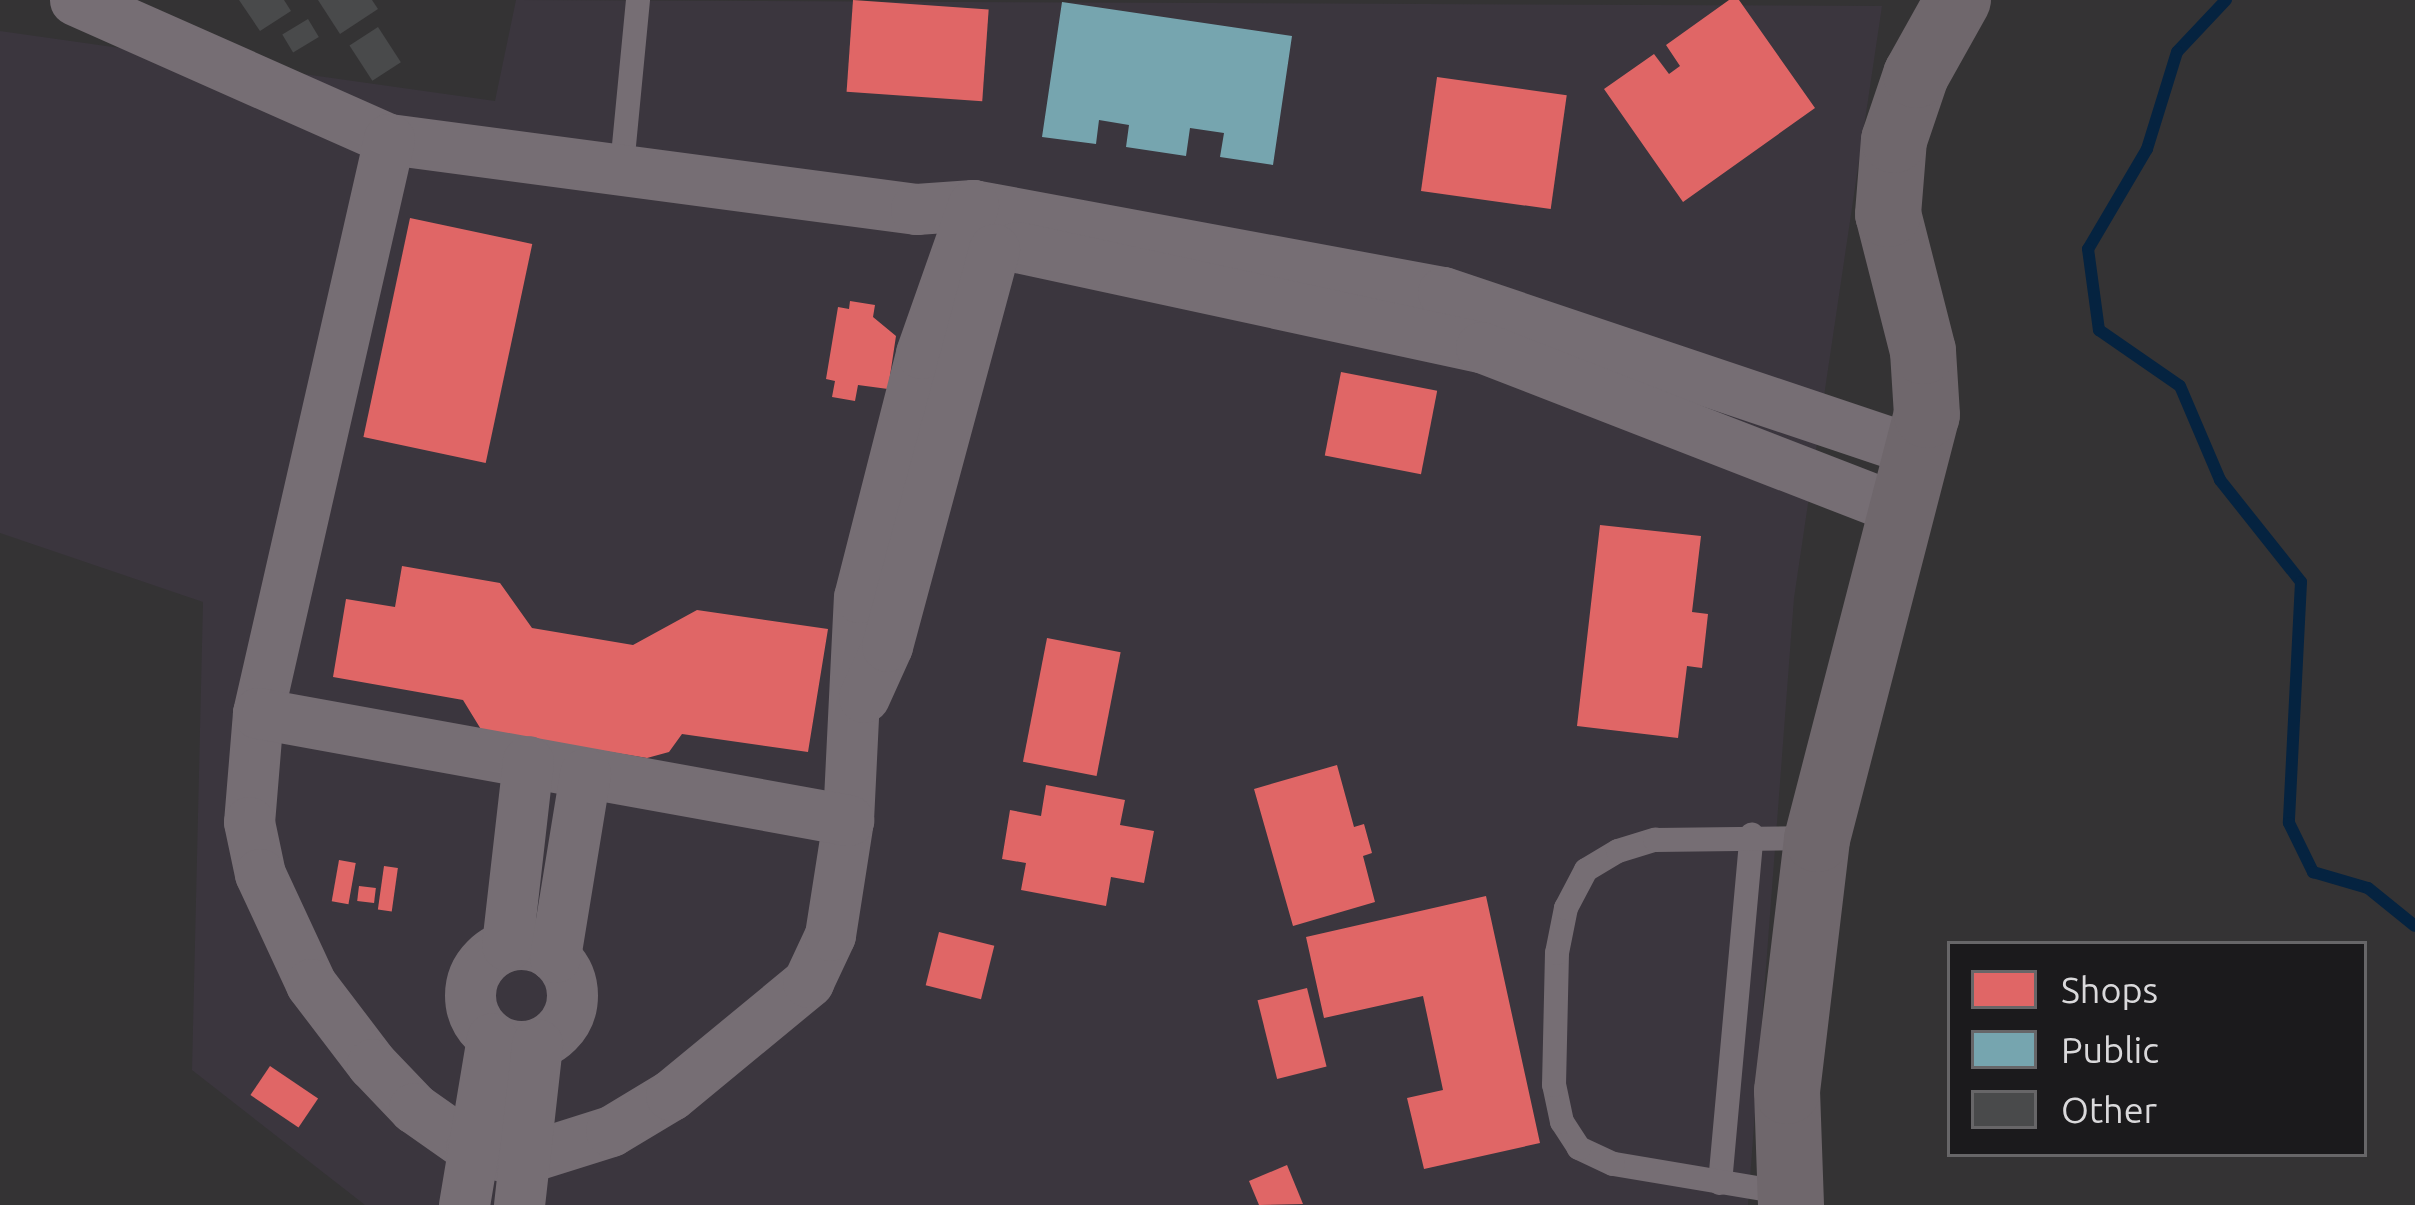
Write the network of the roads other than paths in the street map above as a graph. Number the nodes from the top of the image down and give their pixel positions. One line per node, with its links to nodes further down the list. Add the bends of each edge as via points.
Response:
1 (75, 0): 4 (street)
2 (638, 0): 5 (lane)
3 (1958, 0): 7 (main road, via 1916,75 1894,140 1888,214 1923,351 1927,415)
4 (388, 139): 5 (street, via 500,159); 8 (street)
5 (622, 166): 6 (street)
6 (985, 223): 7 (street, via 1512,310); 11 (street, via 921,353 859,597)
7 (1908, 480): 13 (main road)
8 (258, 712): 9 (street); 16 (street, via 249,822 260,874 311,983 414,1108)
9 (527, 761): 10 (street); 14 (street)
10 (585, 773): 11 (street); 14 (street)
11 (848, 820): 16 (street, via 830,935 808,982 671,1095 611,1131)
12 (1752, 835): 13 (lane); 17 (lane); 17 (lane, via 1655,840 1602,860 1586,870 1566,908 1557,953 1554,1085 1570,1135 1613,1164)
13 (1817, 838): 18 (main road, via 1787,1091)
14 (531, 951): 15 (street, via 571,983 569,1013); 15 (street, via 477,969 470,987 478,1024)
15 (515, 1041): 16 (street)
16 (503, 1171): 19 (street)
17 (1720, 1183): 18 (lane)
18 (1790, 1199)
19 (464, 1205)

